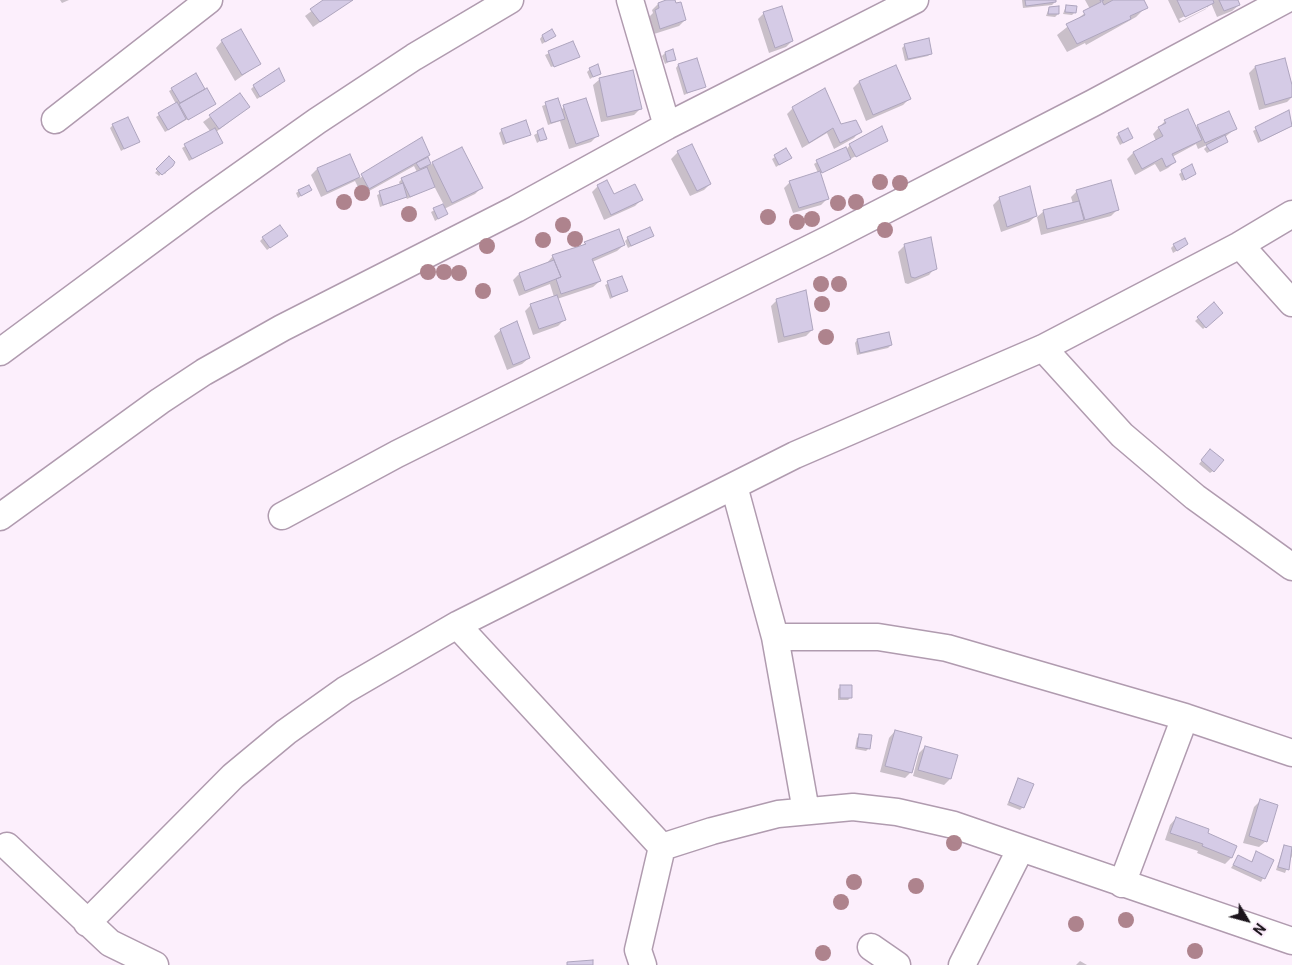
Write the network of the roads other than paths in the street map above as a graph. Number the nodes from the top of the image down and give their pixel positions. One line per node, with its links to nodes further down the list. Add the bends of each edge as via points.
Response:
1 (209, 0): 6 (street)
2 (510, 0): 12 (street, via 414,57 317,121)
3 (630, 0): 7 (street)
4 (915, 0): 7 (street)
5 (1277, 2): 14 (street, via 1093,103 825,242 397,454)
6 (55, 120)
7 (666, 126): 15 (street, via 516,209 282,328 204,372)
8 (1292, 214): 9 (street)
9 (1240, 245): 10 (street); 11 (street)
10 (1292, 303)
11 (1043, 348): 13 (street, via 795,456); 16 (street, via 1122,435 1195,497)
12 (0, 352)
13 (734, 486): 17 (street); 18 (street)
14 (282, 516)
15 (0, 517)
16 (1289, 560)
17 (458, 625): 23 (street); 26 (street, via 345,690 286,732 233,776)
18 (776, 637): 19 (street, via 878,637 947,648); 21 (street)
19 (1185, 717): 20 (street); 25 (street)
20 (1292, 753)
21 (806, 811): 23 (street, via 778,814); 24 (street, via 853,807 897,812 954,825)
22 (7, 846): 26 (street)
23 (662, 847): 30 (street, via 638,950)
24 (1021, 848): 25 (street); 32 (street)
25 (1122, 884): 27 (street)
26 (87, 923): 29 (street, via 110,943)
27 (1292, 942)
28 (871, 947): 31 (street)
29 (155, 965)
30 (643, 965)
31 (897, 965)
32 (962, 965)

